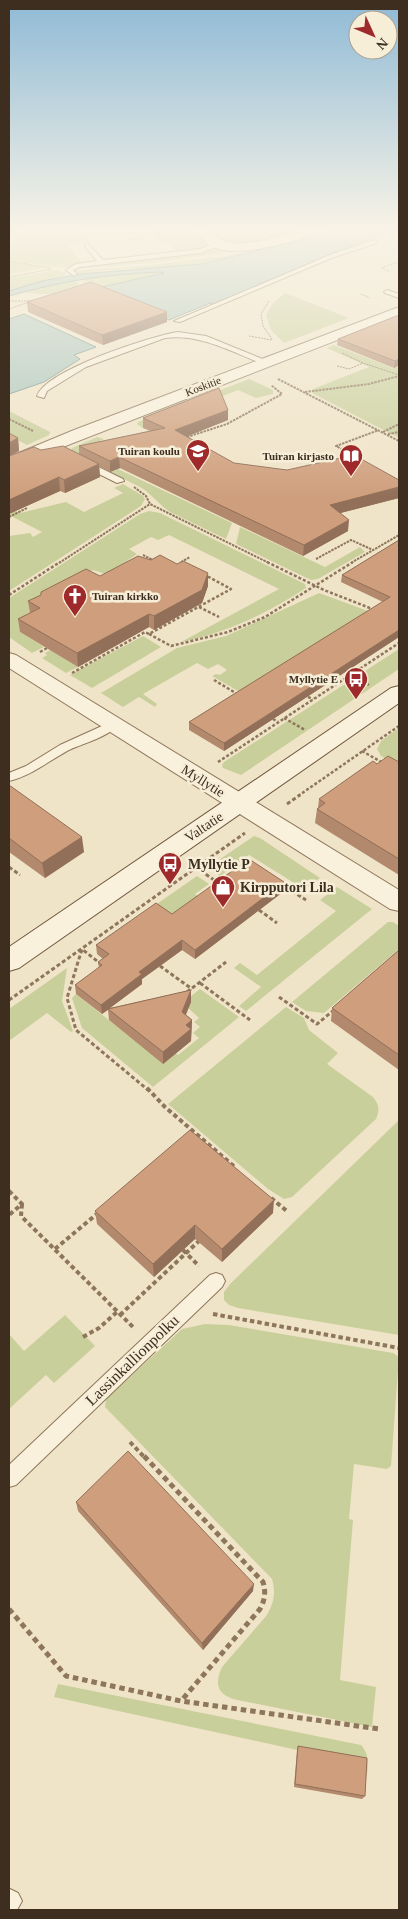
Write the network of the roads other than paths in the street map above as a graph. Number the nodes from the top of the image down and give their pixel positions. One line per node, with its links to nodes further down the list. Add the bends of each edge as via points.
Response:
1 (186, 318): 3 (lane)
2 (382, 318): 4 (street, Koskitie)
3 (178, 321)
4 (259, 365): 5 (lane, via 203,338 178,334 164,336 83,366 43,390); 7 (street, Koskitie)
5 (41, 396)
6 (72, 458): 8 (lane)
7 (9, 463)
8 (120, 481)
9 (9, 658): 11 (street, Myllytie)
10 (399, 693): 13 (street, Valtatie)
11 (113, 724): 12 (lane, via 19,775); 13 (street, Myllytie)
12 (9, 777)
13 (239, 804): 14 (street, Myllytie); 15 (street, Valtatie)
14 (399, 902)
15 (9, 961)
16 (216, 1281): 17 (lane, Lassinkallionpolku)
17 (9, 1478)

